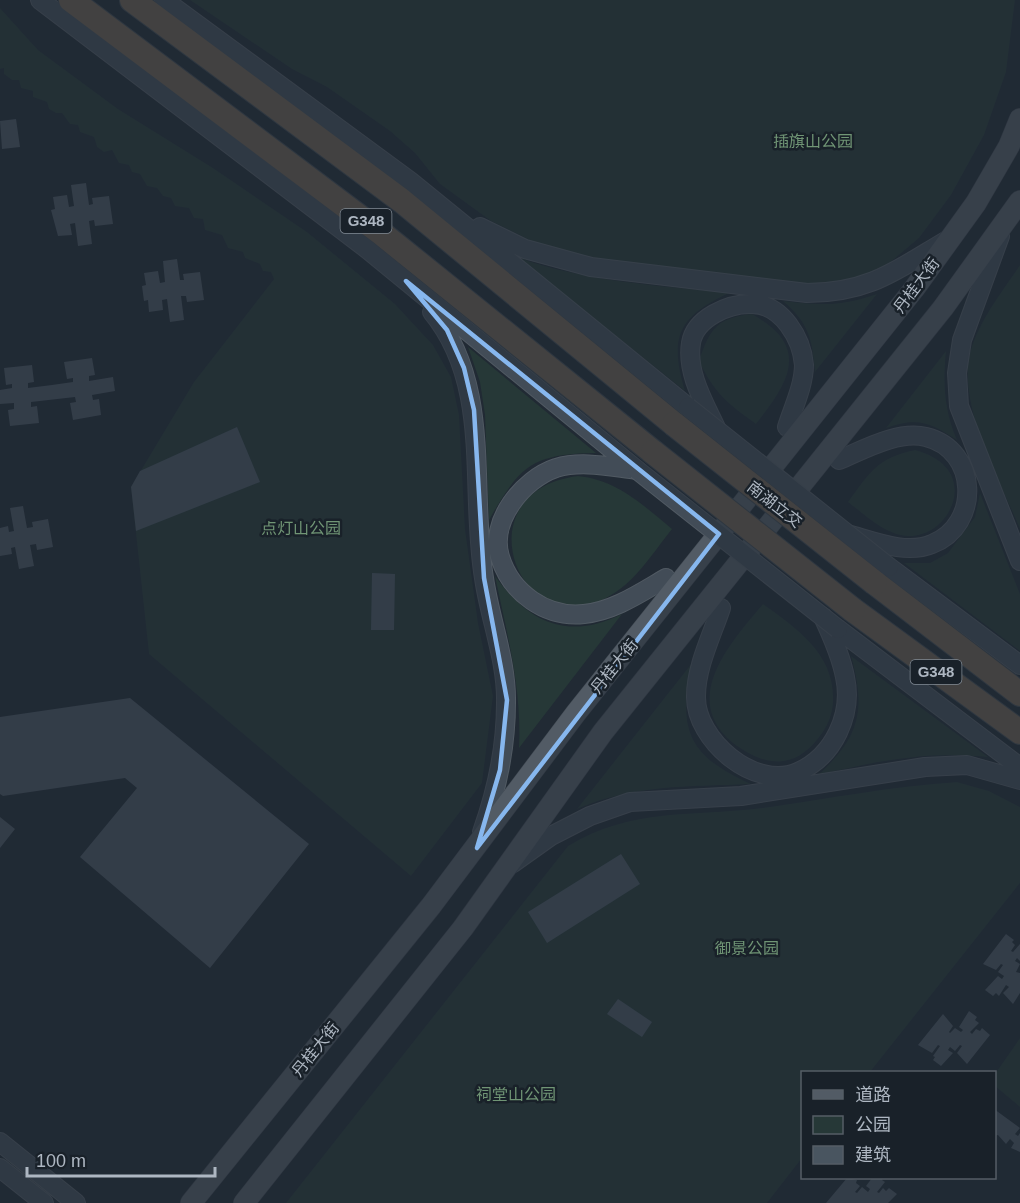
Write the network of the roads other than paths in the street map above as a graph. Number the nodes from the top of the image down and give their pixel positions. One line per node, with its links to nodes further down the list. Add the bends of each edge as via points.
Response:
1 (40, 0): 5 (street)
2 (74, 2): 5 (street); 17 (highway, G348, via 381,233)
3 (145, 4): 7 (street); 13 (highway, G348)
4 (1020, 118): 9 (main road, 丹桂大街, via 1009,146)
5 (250, 163): 12 (street)
6 (1020, 201): 8 (main road, 丹桂大街)
7 (447, 210): 9 (street, via 525,249 556,259 591,267 807,293 836,293 862,287); 13 (street)
8 (1006, 220): 10 (main road, 丹桂大街); 19 (street, via 964,331 957,373 959,406)
9 (951, 238): 11 (main road, 丹桂大街)
10 (978, 259): 16 (main road, via 950,321); 30 (main road, 丹桂大街, via 936,317 603,732)
11 (930, 266): 14 (main road, via 893,293); 28 (main road, 丹桂大街)
12 (406, 280): 17 (street); 31 (street, via 447,330 464,368 474,410 484,578 507,700 500,770)
13 (681, 416): 15 (street, bridge); 20 (highway, 南湖立交, bridge)
14 (787, 427): 15 (street, via 804,367 800,345 789,324 754,303 715,313 700,324 691,341 693,370); 21 (main road)
15 (717, 430): 18 (street, bridge)
16 (839, 460): 18 (street, via 902,437 925,437 949,448 962,464 969,483 962,513 953,528 934,544 915,548); 22 (main road)
17 (645, 461): 21 (street, via 556,468 533,478 505,516 499,533 500,556 512,582 530,601 558,613 604,611); 23 (street, bridge); 26 (highway, G348, bridge)
18 (847, 534): 20 (street, bridge)
19 (1020, 561)
20 (882, 575): 24 (street); 25 (highway, G348)
21 (666, 578): 28 (main road, via 569,701)
22 (721, 608): 23 (street, via 696,695 700,719 711,741 725,754 772,775 797,772 817,760 842,724 846,678); 30 (main road, via 619,736)
23 (823, 617): 27 (street, bridge)
24 (1020, 665)
25 (1020, 694)
26 (1020, 732)
27 (1020, 766)
28 (537, 767): 31 (main road, 丹桂大街)
29 (1020, 780): 32 (street, via 967,765 925,767 741,796 630,802 550,836)
30 (567, 785): 32 (main road, 丹桂大街)
31 (477, 848): 37 (main road, 丹桂大街)
32 (510, 866): 38 (main road, 丹桂大街)
33 (0, 1142): 36 (street)
34 (0, 1168): 35 (street)
35 (44, 1203)
36 (76, 1203)
37 (192, 1203)
38 (244, 1203)

